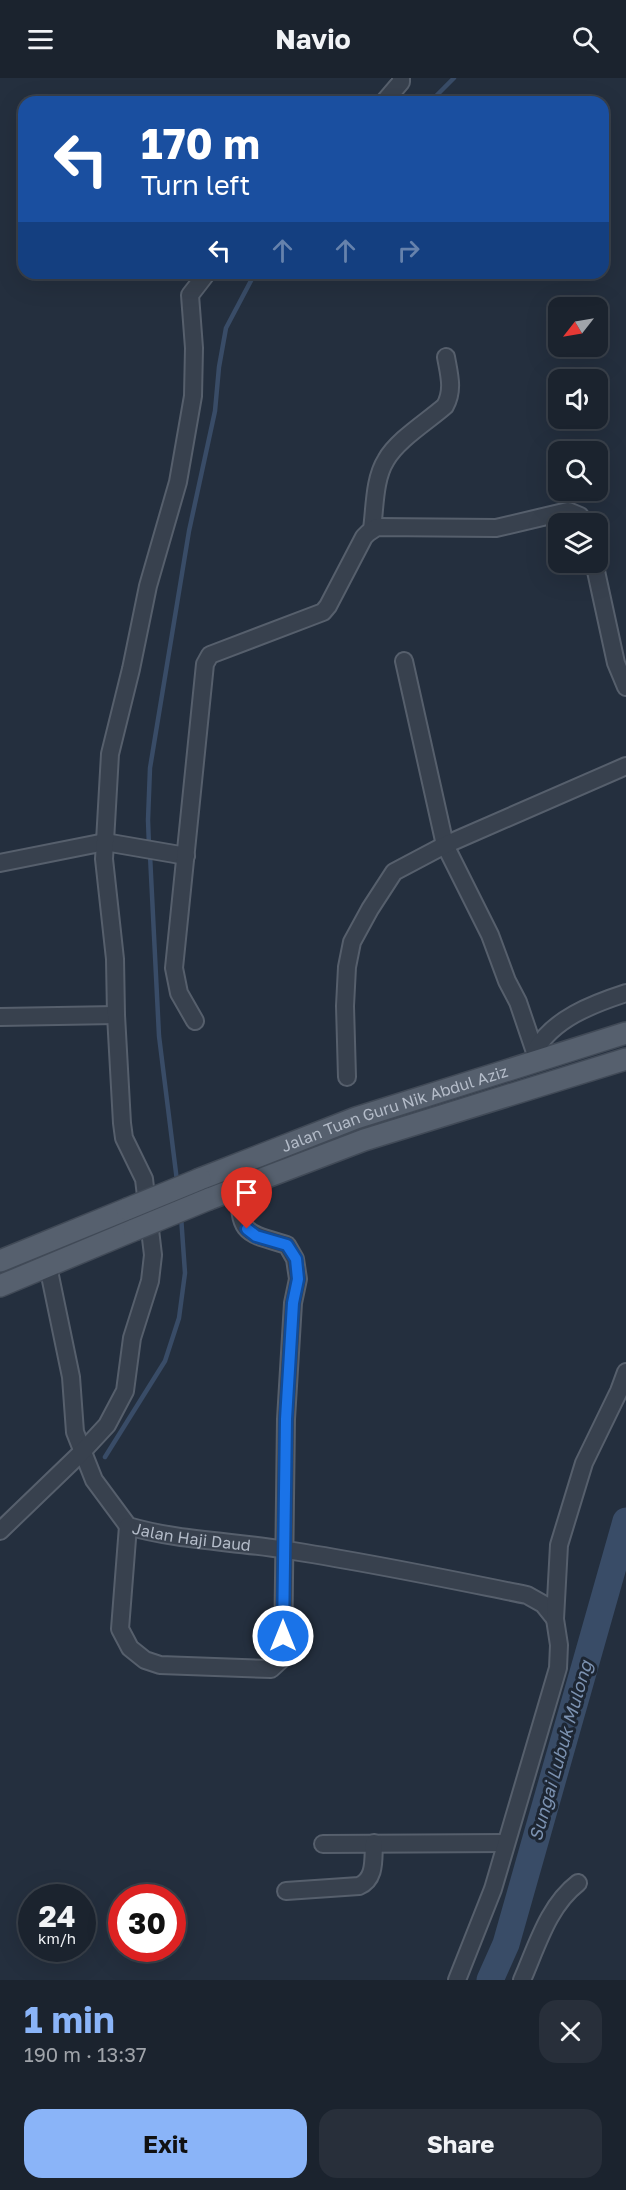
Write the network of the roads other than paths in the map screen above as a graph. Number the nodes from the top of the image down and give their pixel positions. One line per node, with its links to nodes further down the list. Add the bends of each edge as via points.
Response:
1 (401, 78): 2 (street)
2 (389, 96)
3 (202, 279): 11 (street, via 190,295 194,396 178,482 148,586 110,754)
4 (446, 357): 6 (street, via 449,399 385,461)
5 (548, 516): 6 (street, via 496,528)
6 (372, 529): 13 (street, via 323,612 207,659)
7 (596, 573): 9 (street, via 616,663)
8 (404, 661): 12 (street)
9 (626, 687)
10 (626, 766): 12 (street)
11 (105, 842): 13 (street); 14 (street); 16 (street)
12 (445, 846): 20 (street, via 490,935); 22 (street, via 394,872 352,942 345,1006)
13 (186, 856): 18 (street, via 174,968 179,993)
14 (0, 863)
15 (626, 993): 20 (street, via 581,1011 542,1037)
16 (116, 1015): 17 (street); 28 (street, via 124,1138 144,1179 153,1255 150,1281 132,1338 125,1391 107,1425)
17 (0, 1017)
18 (195, 1021)
19 (626, 1034): 20 (main road, Jalan Tuan Guru Nik Abdul Aziz)
20 (536, 1056): 24 (main road, Jalan Tuan Guru Nik Abdul Aziz, bridge, via 356,1118)
21 (626, 1059): 23 (main road, Jalan Tuan Guru Nik Abdul Aziz, via 364,1140)
22 (347, 1077)
23 (239, 1187): 25 (main road, Jalan Tuan Guru Nik Abdul Aziz, bridge); 31 (street, via 240,1216 247,1229 256,1236 287,1245 296,1259 298,1279 286,1407)
24 (0, 1261)
25 (48, 1266): 26 (main road, Jalan Tuan Guru Nik Abdul Aziz); 28 (street, Jalan Haji Daud, via 71,1377 75,1432)
26 (0, 1286)
27 (626, 1372): 32 (street, via 584,1463 568,1511 559,1545)
28 (82, 1452): 29 (street, Jalan Haji Daud, via 94,1480); 30 (street)
29 (128, 1526): 31 (street, Jalan Haji Daud, via 170,1536); 31 (street, via 120,1629 130,1648 145,1660 160,1665 271,1670 278,1664 283,1658)
30 (0, 1531)
31 (283, 1549): 32 (street, Jalan Haji Daud, via 527,1596 543,1604)
32 (555, 1619): 34 (street, via 558,1668)
33 (374, 1843): 34 (street); 35 (street); 37 (street, via 371,1876 365,1883)
34 (506, 1843): 38 (street, via 493,1890)
35 (322, 1844)
36 (578, 1883): 39 (street, via 553,1910)
37 (286, 1892)
38 (457, 1980)
39 (522, 1980)

